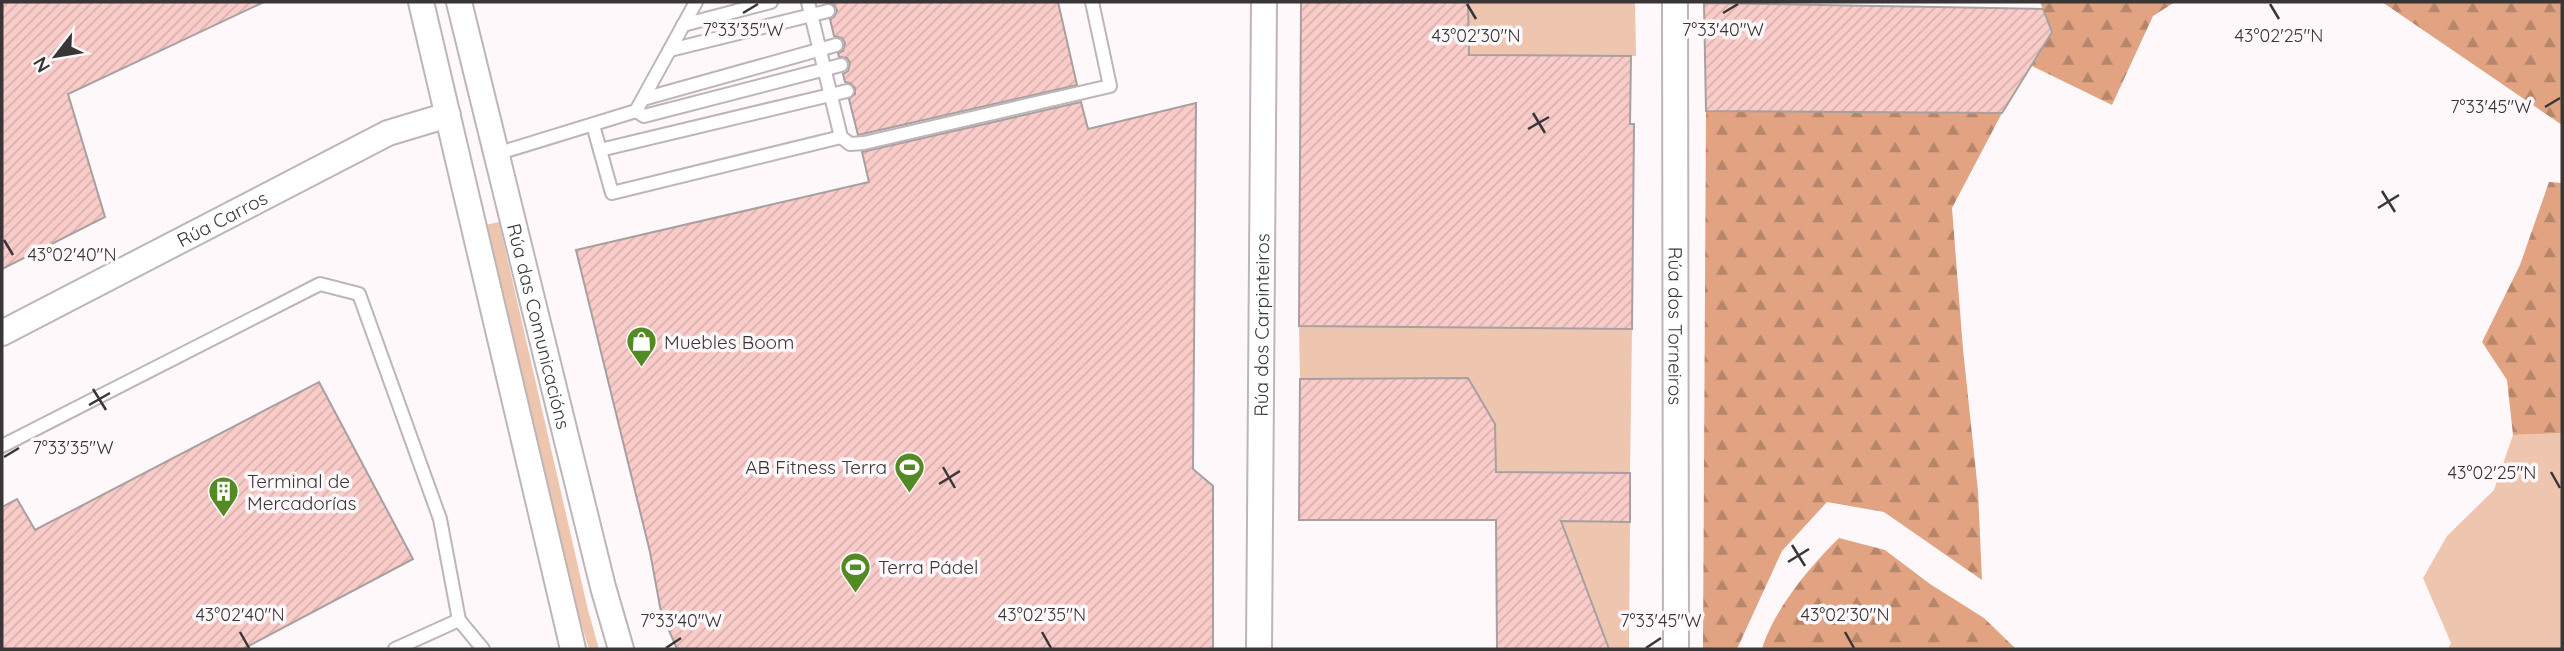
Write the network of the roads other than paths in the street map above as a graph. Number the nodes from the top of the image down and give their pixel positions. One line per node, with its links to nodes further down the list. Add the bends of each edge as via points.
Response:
1 (459, 2): 24 (street, Rúa das Comunicacións)
2 (696, 2): 10 (lane)
3 (771, 2): 10 (lane)
4 (1093, 2): 22 (lane, via 1110,86 864,143 850,144)
5 (1264, 2): 32 (street, Rúa dos Carpinteiros)
6 (1675, 2): 33 (street, Rúa dos Torneiros)
7 (420, 6): 20 (street, Rúa das Comunicacións)
8 (809, 8): 9 (lane); 12 (lane); 13 (lane)
9 (828, 11)
10 (683, 25): 13 (lane)
11 (836, 45): 12 (lane)
12 (820, 49): 15 (lane); 18 (lane)
13 (670, 50): 18 (lane)
14 (841, 65): 15 (lane)
15 (824, 69): 17 (lane); 19 (lane, via 644,116)
16 (847, 91): 17 (lane)
17 (831, 94): 22 (lane); 23 (lane)
18 (643, 99): 19 (lane)
19 (636, 111): 21 (lane)
20 (448, 115): 25 (street, Rúa Carros, via 388,133); 30 (street, Rúa das Comunicacións)
21 (593, 125): 23 (lane); 24 (lane)
22 (841, 137): 23 (lane, via 612,193)
23 (600, 150)
24 (496, 154): 31 (street, Rúa das Comunicacións)
25 (2, 333)
26 (2, 446): 27 (lane, via 320,285 359,294 440,519)
27 (459, 620): 28 (lane); 29 (lane)
28 (395, 649)
29 (482, 649)
30 (573, 649)
31 (621, 649)
32 (1259, 649)
33 (1676, 649)

